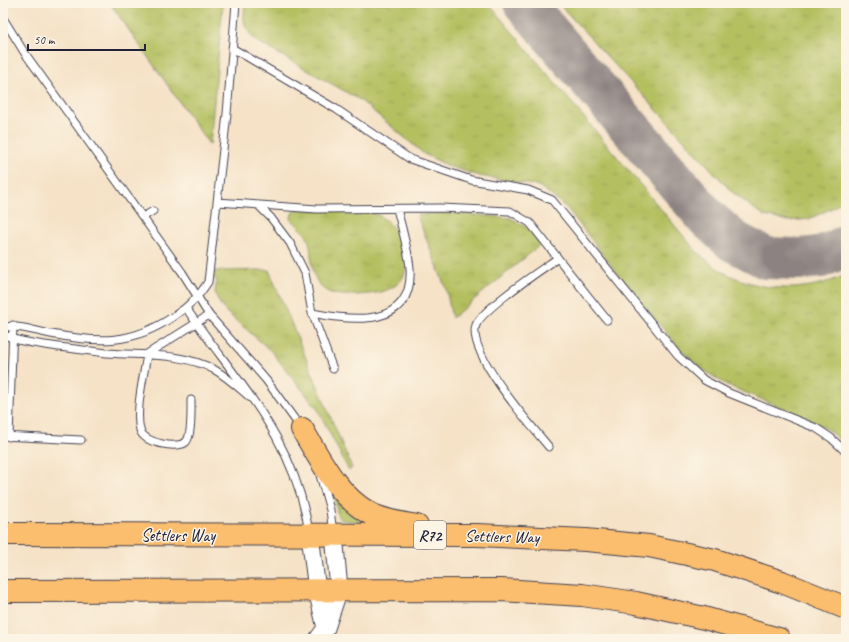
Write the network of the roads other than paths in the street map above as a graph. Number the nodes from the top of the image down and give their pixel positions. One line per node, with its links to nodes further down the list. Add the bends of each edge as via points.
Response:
1 (236, 3): 3 (lane)
2 (3, 18): 8 (lane, via 24,52)
3 (232, 48): 4 (lane); 28 (lane, via 336,109 410,159 471,180 528,190 552,200 678,356 704,380 729,393 816,428)
4 (217, 202): 5 (lane); 10 (lane, via 208,282)
5 (258, 205): 6 (lane, via 317,209); 12 (lane, via 290,243 305,273)
6 (397, 209): 9 (lane, via 510,211 530,223); 12 (lane, via 410,269 408,289 395,311 370,318 334,317)
7 (152, 211): 8 (lane)
8 (144, 217): 10 (lane)
9 (558, 258): 14 (lane); 27 (lane, via 487,311 476,325 476,340 481,356)
10 (197, 298): 11 (lane); 13 (lane)
11 (186, 308): 15 (lane); 16 (lane, via 149,332 123,339 81,338)
12 (312, 313): 21 (lane)
13 (209, 315): 15 (lane); 24 (lane, via 266,380)
14 (607, 320)
15 (196, 324): 20 (lane); 23 (lane)
16 (13, 326): 17 (lane); 19 (lane)
17 (3, 327)
18 (3, 334): 19 (lane)
19 (12, 339): 20 (lane, via 108,353); 25 (lane)
20 (147, 354): 22 (lane, via 139,414 140,431 144,437 151,443 180,445 186,442 189,436); 23 (lane, via 199,363 216,371)
21 (333, 369)
22 (191, 400)
23 (254, 400): 30 (lane, via 280,441 292,466 302,496)
24 (302, 429): 31 (lane, via 324,490); 32 (main road, via 339,486 370,514 390,521)
25 (6, 437): 26 (lane)
26 (81, 440)
27 (549, 447)
28 (846, 452)
29 (3, 534): 30 (main road, Settlers Way / R72)
30 (310, 535): 31 (main road, Settlers Way / R72); 33 (street)
31 (334, 535): 32 (main road, Settlers Way / R72); 34 (street)
32 (477, 535): 36 (main road, Settlers Way / R72, via 649,546 715,560 782,582)
33 (317, 590): 34 (main road); 35 (main road); 37 (street)
34 (339, 590): 37 (street); 38 (main road, via 501,590 582,595 651,606)
35 (3, 591)
36 (846, 608)
37 (322, 634)
38 (779, 639)

